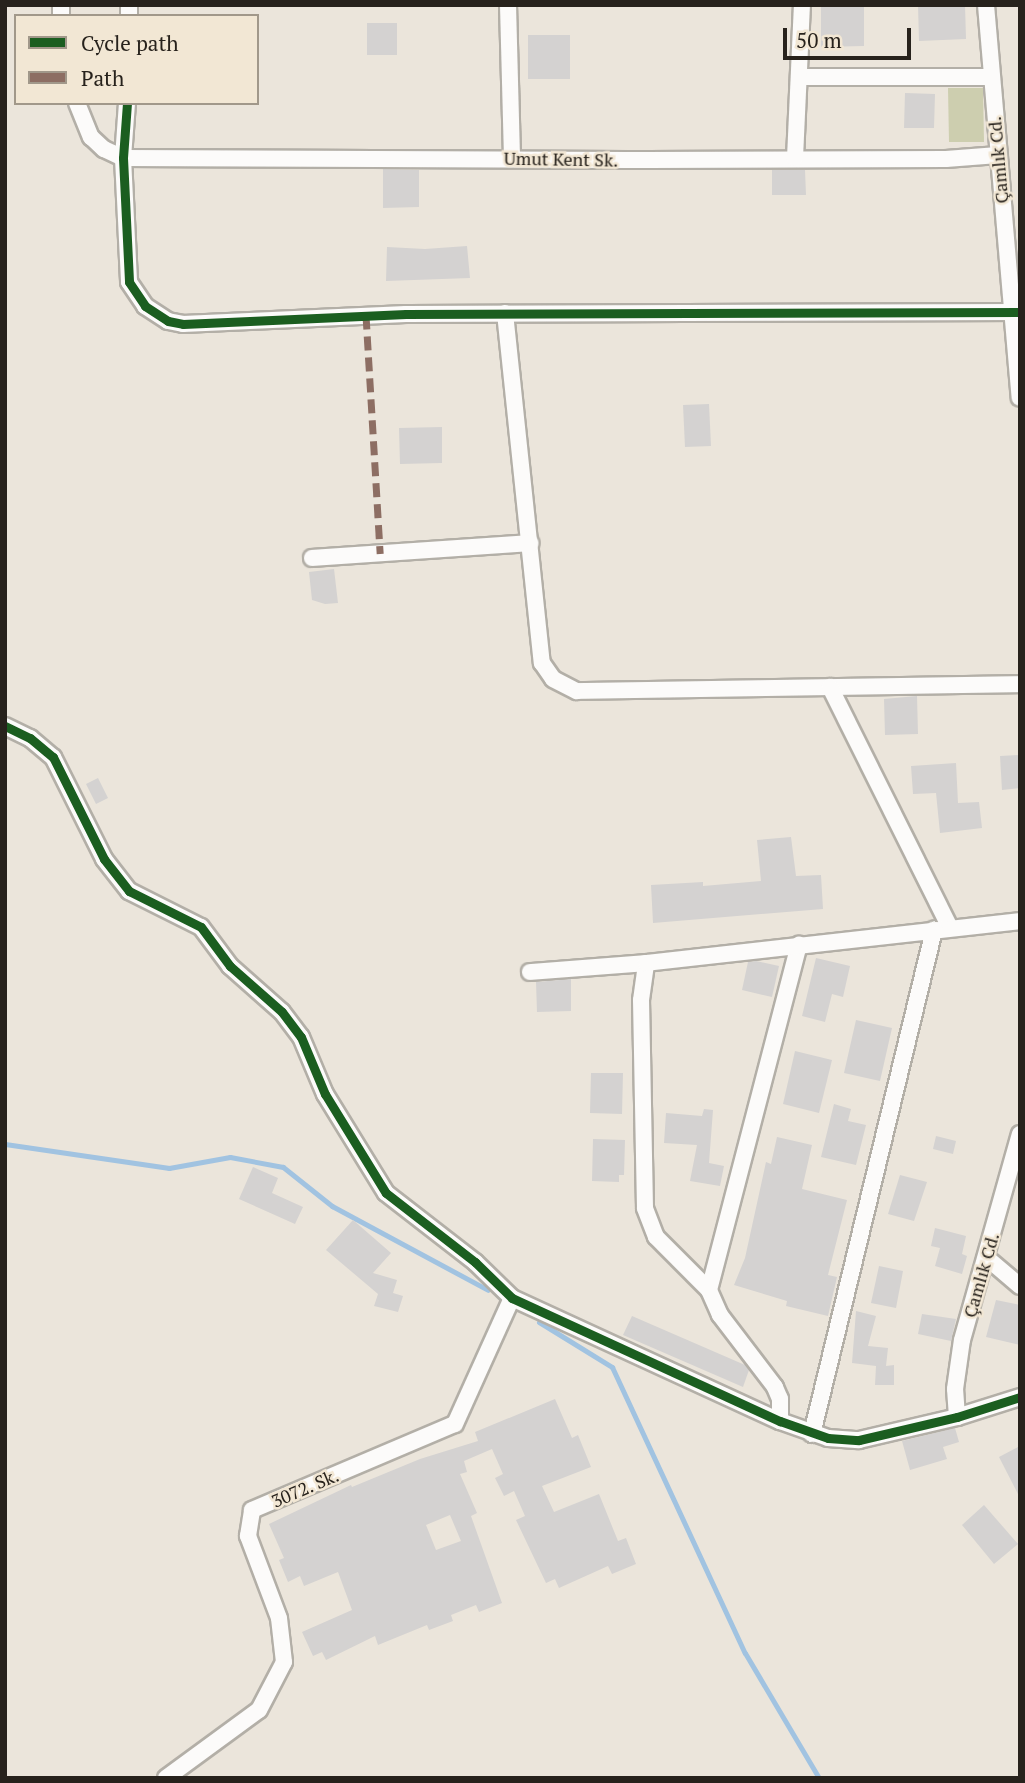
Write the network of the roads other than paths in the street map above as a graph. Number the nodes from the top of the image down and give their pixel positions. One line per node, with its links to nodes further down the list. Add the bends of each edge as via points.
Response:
1 (508, 5): 10 (street)
2 (802, 5): 4 (street)
3 (986, 5): 5 (street, Çamlık Cd.)
4 (801, 76): 5 (street); 11 (street)
5 (990, 77): 8 (street, Çamlık Cd.)
6 (78, 105): 9 (street, via 91,137)
7 (127, 105): 9 (street)
8 (998, 155): 11 (street, Umut Kent Sk.); 12 (street, Çamlık Cd.)
9 (123, 158): 10 (street, Umut Kent Sk.); 13 (street, via 129,282 145,306 168,321)
10 (512, 158): 11 (street, Umut Kent Sk.)
11 (795, 158)
12 (1016, 312): 13 (street); 14 (street, Çamlık Cd.)
13 (505, 313): 15 (street)
14 (1020, 398)
15 (530, 543): 16 (street); 18 (street, via 542,663 564,687 577,691)
16 (312, 558)
17 (1020, 684): 18 (street)
18 (830, 687): 21 (street)
19 (5, 726): 29 (street, via 53,757 104,859 129,891 201,927 230,966 282,1012 301,1037 325,1094 386,1193 475,1262)
20 (1020, 921): 21 (street)
21 (942, 929): 22 (street); 33 (street)
22 (799, 945): 23 (street); 28 (street)
23 (646, 963): 24 (street); 28 (street, via 641,1000 645,1208 656,1237)
24 (530, 972)
25 (1019, 1139): 26 (street, Çamlık Cd.)
26 (987, 1258): 27 (street); 31 (street, Çamlık Cd., via 962,1340)
27 (1020, 1286)
28 (709, 1290): 32 (street, via 720,1315 775,1387)
29 (512, 1298): 32 (street); 34 (street, 3072. Sk., via 455,1424 252,1510 248,1536 279,1618 284,1662 259,1710)
30 (1020, 1397): 31 (street)
31 (957, 1417): 33 (street, via 859,1440)
32 (780, 1421): 33 (street)
33 (812, 1434)
34 (166, 1778)

